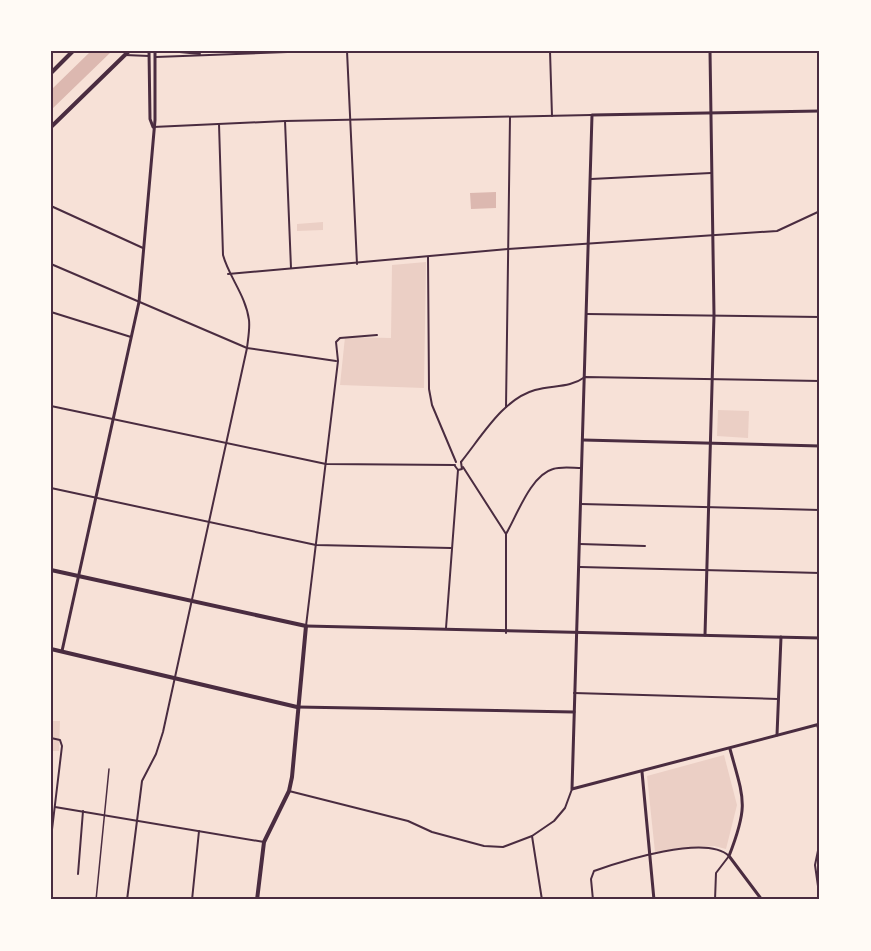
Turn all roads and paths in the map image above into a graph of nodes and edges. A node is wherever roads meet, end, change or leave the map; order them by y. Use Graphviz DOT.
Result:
graph roads {
  1 [pos="73,51"];
  2 [pos="129,51"];
  3 [pos="155,51"];
  4 [pos="169,51"];
  5 [pos="314,51"];
  6 [pos="347,51"];
  7 [pos="550,51"];
  8 [pos="710,51"];
  9 [pos="149,53"];
  10 [pos="201,53"];
  11 [pos="124,56"];
  12 [pos="155,57"];
  13 [pos="51,72"];
  14 [pos="820,111"];
  15 [pos="711,112"];
  16 [pos="592,115"];
  17 [pos="552,116"];
  18 [pos="510,117"];
  19 [pos="350,120"];
  20 [pos="285,121"];
  21 [pos="219,124"];
  22 [pos="51,127"];
  23 [pos="153,127"];
  24 [pos="713,173"];
  25 [pos="591,179"];
  26 [pos="51,206"];
  27 [pos="820,211"];
  28 [pos="714,236"];
  29 [pos="589,244"];
  30 [pos="143,248"];
  31 [pos="508,249"];
  32 [pos="428,257"];
  33 [pos="51,264"];
  34 [pos="357,264"];
  35 [pos="291,269"];
  36 [pos="228,274"];
  37 [pos="140,302"];
  38 [pos="51,312"];
  39 [pos="587,314"];
  40 [pos="714,315"];
  41 [pos="820,317"];
  42 [pos="378,335"];
  43 [pos="131,338"];
  44 [pos="247,348"];
  45 [pos="338,361"];
  46 [pos="585,377"];
  47 [pos="712,378"];
  48 [pos="820,381"];
  49 [pos="51,406"];
  50 [pos="506,407"];
  51 [pos="113,419"];
  52 [pos="583,440"];
  53 [pos="226,442"];
  54 [pos="710,442"];
  55 [pos="820,446"];
  56 [pos="461,462"];
  57 [pos="326,464"];
  58 [pos="455,464"];
  59 [pos="463,467"];
  60 [pos="582,468"];
  61 [pos="458,470"];
  62 [pos="51,488"];
  63 [pos="96,498"];
  64 [pos="581,504"];
  65 [pos="710,506"];
  66 [pos="820,510"];
  67 [pos="208,522"];
  68 [pos="506,534"];
  69 [pos="580,544"];
  70 [pos="316,545"];
  71 [pos="645,546"];
  72 [pos="451,548"];
  73 [pos="579,567"];
  74 [pos="708,569"];
  75 [pos="51,570"];
  76 [pos="820,573"];
  77 [pos="78,576"];
  78 [pos="192,600"];
  79 [pos="306,626"];
  80 [pos="446,630"];
  81 [pos="506,633"];
  82 [pos="576,633"];
  83 [pos="705,635"];
  84 [pos="781,637"];
  85 [pos="820,638"];
  86 [pos="51,649"];
  87 [pos="62,651"];
  88 [pos="175,678"];
  89 [pos="574,693"];
  90 [pos="778,699"];
  91 [pos="297,707"];
  92 [pos="574,712"];
  93 [pos="818,724"];
  94 [pos="777,735"];
  95 [pos="820,735"];
  96 [pos="51,738"];
  97 [pos="730,749"];
  98 [pos="109,770"];
  99 [pos="642,772"];
  100 [pos="572,789"];
  101 [pos="289,790"];
  102 [pos="55,807"];
  103 [pos="83,811"];
  104 [pos="105,815"];
  105 [pos="137,820"];
  106 [pos="199,831"];
  107 [pos="51,832"];
  108 [pos="532,836"];
  109 [pos="51,838"];
  110 [pos="820,841"];
  111 [pos="264,842"];
  112 [pos="647,853"];
  113 [pos="729,856"];
  114 [pos="820,862"];
  115 [pos="815,865"];
  116 [pos="78,874"];
  117 [pos="96,900"];
  118 [pos="127,900"];
  119 [pos="192,900"];
  120 [pos="257,900"];
  121 [pos="542,900"];
  122 [pos="593,900"];
  123 [pos="654,900"];
  124 [pos="715,900"];
  125 [pos="762,900"];
  126 [pos="820,900"];
  1 -- 13 [label="main road"];
  2 -- 11 [label="main road"];
  3 -- 12 [label="street"];
  4 -- 10 [label="street"];
  5 -- 10 [label="street"];
  6 -- 19 [label="street"];
  7 -- 17 [label="street"];
  8 -- 15 [label="street"];
  9 -- 11 [label="street"];
  9 -- 23 [label="street"];
  10 -- 12 [label="street"];
  11 -- 22 [label="main road"];
  12 -- 23 [label="street"];
  14 -- 15 [label="street"];
  15 -- 16 [label="street"];
  15 -- 24 [label="street"];
  16 -- 17 [label="street"];
  16 -- 25 [label="street"];
  17 -- 18 [label="street"];
  18 -- 19 [label="street"];
  18 -- 31 [label="street"];
  19 -- 20 [label="street"];
  19 -- 34 [label="street"];
  20 -- 21 [label="street"];
  20 -- 35 [label="street"];
  21 -- 23 [label="street"];
  21 -- 36 [label="street"];
  23 -- 30 [label="street"];
  24 -- 25 [label="street"];
  24 -- 28 [label="street"];
  25 -- 29 [label="street"];
  26 -- 30 [label="street"];
  27 -- 28 [label="street"];
  28 -- 29 [label="street"];
  28 -- 40 [label="street"];
  29 -- 31 [label="street"];
  29 -- 39 [label="street"];
  30 -- 37 [label="street"];
  31 -- 32 [label="street"];
  31 -- 50 [label="street"];
  32 -- 34 [label="street"];
  32 -- 58 [label="street"];
  33 -- 37 [label="street"];
  34 -- 35 [label="street"];
  35 -- 36 [label="street"];
  36 -- 44 [label="street"];
  37 -- 43 [label="street"];
  37 -- 44 [label="street"];
  38 -- 43 [label="street"];
  39 -- 40 [label="street"];
  39 -- 46 [label="street"];
  40 -- 41 [label="street"];
  40 -- 47 [label="street"];
  42 -- 45 [label="street"];
  43 -- 51 [label="street"];
  44 -- 45 [label="street"];
  44 -- 53 [label="street"];
  45 -- 57 [label="street"];
  46 -- 47 [label="street"];
  46 -- 50 [label="street"];
  46 -- 52 [label="street"];
  47 -- 48 [label="street"];
  47 -- 54 [label="street"];
  49 -- 51 [label="street"];
  50 -- 56 [label="street"];
  51 -- 53 [label="street"];
  51 -- 63 [label="street"];
  52 -- 54 [label="street"];
  52 -- 60 [label="street"];
  53 -- 57 [label="street"];
  53 -- 67 [label="street"];
  54 -- 55 [label="street"];
  54 -- 65 [label="street"];
  56 -- 58 [label="street"];
  56 -- 59 [label="street"];
  57 -- 58 [label="street"];
  57 -- 70 [label="street"];
  58 -- 61 [label="street"];
  59 -- 61 [label="street"];
  59 -- 68 [label="street"];
  60 -- 64 [label="street"];
  60 -- 68 [label="street"];
  61 -- 72 [label="street"];
  62 -- 63 [label="street"];
  63 -- 67 [label="street"];
  63 -- 77 [label="street"];
  64 -- 65 [label="street"];
  64 -- 69 [label="street"];
  65 -- 66 [label="street"];
  65 -- 74 [label="street"];
  67 -- 70 [label="street"];
  67 -- 78 [label="street"];
  68 -- 81 [label="street"];
  69 -- 71 [label="street"];
  69 -- 73 [label="street"];
  70 -- 72 [label="street"];
  70 -- 79 [label="street"];
  72 -- 80 [label="street"];
  73 -- 74 [label="street"];
  73 -- 82 [label="street"];
  74 -- 76 [label="street"];
  74 -- 83 [label="street"];
  75 -- 77 [label="main road"];
  77 -- 78 [label="main road"];
  77 -- 87 [label="street"];
  78 -- 79 [label="main road"];
  78 -- 88 [label="street"];
  79 -- 80 [label="street"];
  79 -- 91 [label="main road"];
  80 -- 81 [label="street"];
  81 -- 82 [label="street"];
  82 -- 83 [label="street"];
  82 -- 89 [label="street"];
  83 -- 84 [label="street"];
  84 -- 85 [label="street"];
  84 -- 90 [label="street"];
  86 -- 87 [label="main road"];
  87 -- 88 [label="main road"];
  88 -- 91 [label="main road"];
  88 -- 105 [label="street"];
  89 -- 90 [label="street"];
  89 -- 92 [label="street"];
  90 -- 94 [label="street"];
  91 -- 92 [label="street"];
  91 -- 101 [label="main road"];
  92 -- 100 [label="street"];
  93 -- 94 [label="street"];
  93 -- 95 [label="street"];
  94 -- 97 [label="street"];
  96 -- 102 [label="street"];
  97 -- 99 [label="street"];
  97 -- 113 [label="street"];
  98 -- 104 [label="lane"];
  99 -- 100 [label="street"];
  99 -- 112 [label="street"];
  100 -- 108 [label="street"];
  101 -- 108 [label="street"];
  101 -- 111 [label="main road"];
  102 -- 103 [label="street"];
  102 -- 107 [label="street"];
  103 -- 104 [label="street"];
  103 -- 116 [label="street"];
  104 -- 105 [label="street"];
  104 -- 117 [label="lane"];
  105 -- 106 [label="street"];
  105 -- 118 [label="street"];
  106 -- 111 [label="street"];
  106 -- 119 [label="street"];
  107 -- 109 [label="street"];
  108 -- 121 [label="street"];
  110 -- 115 [label="street"];
  111 -- 120 [label="main road"];
  112 -- 113 [label="street"];
  112 -- 122 [label="street"];
  112 -- 123 [label="street"];
  113 -- 124 [label="street"];
  113 -- 125 [label="street"];
  114 -- 115 [label="street"];
  115 -- 126 [label="street"];
}
